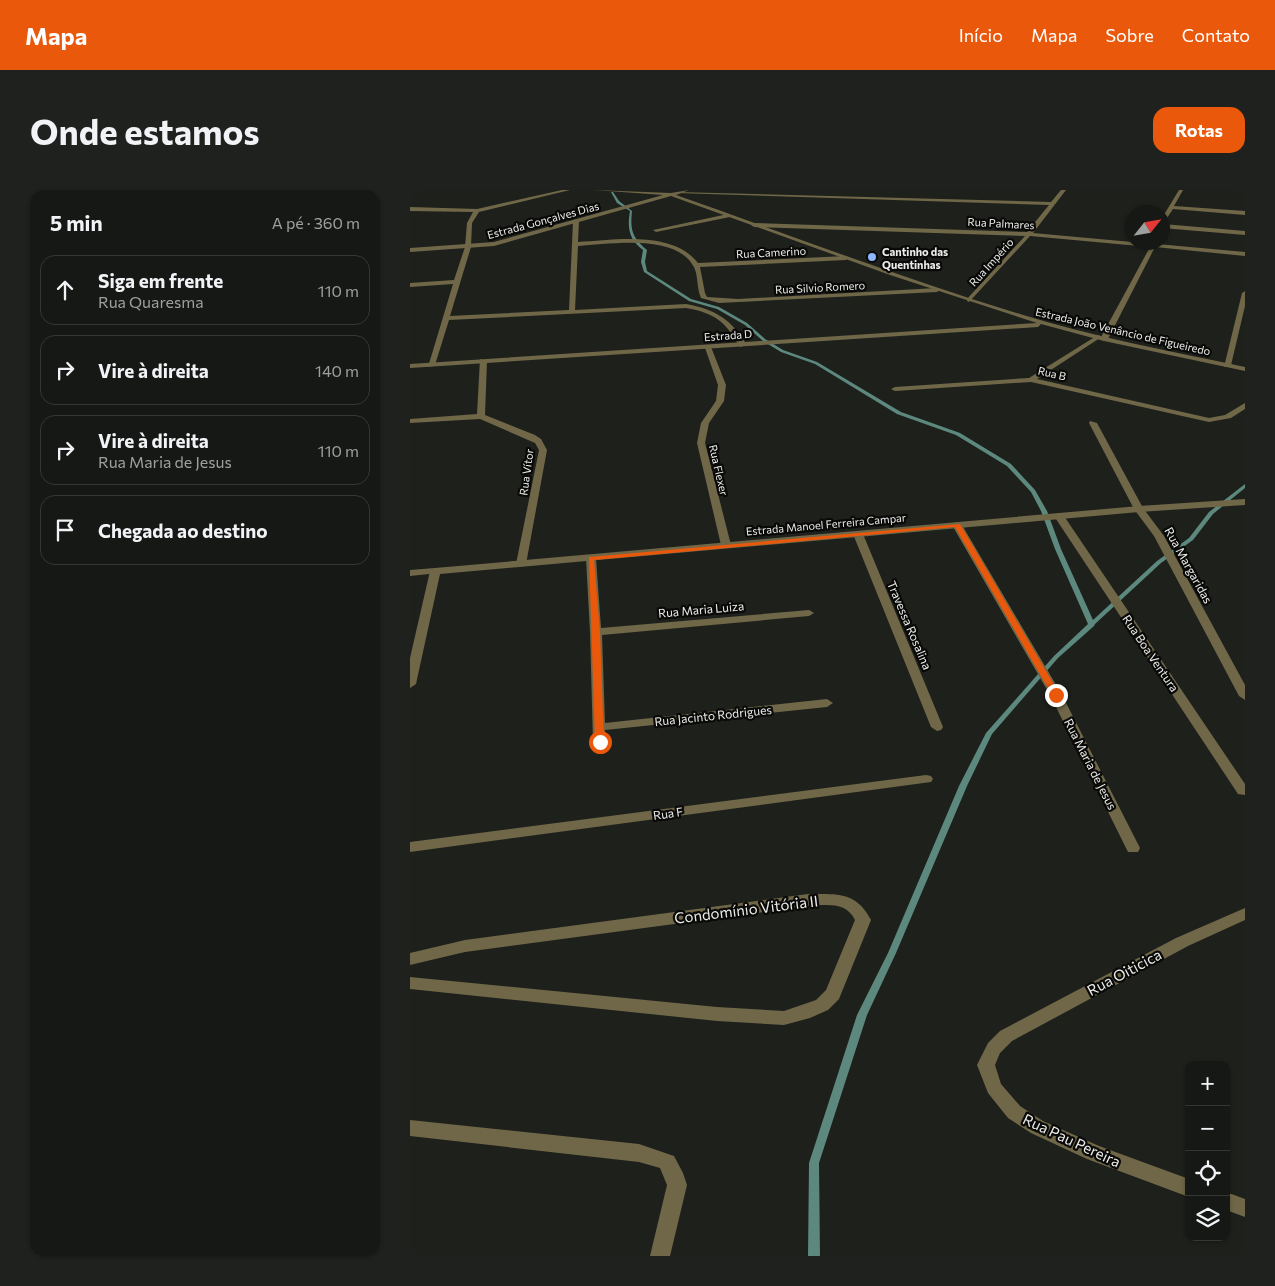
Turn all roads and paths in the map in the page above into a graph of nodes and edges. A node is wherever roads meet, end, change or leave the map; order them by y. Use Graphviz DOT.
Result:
graph roads {
  1 [pos="568,190"];
  2 [pos="596,190"];
  3 [pos="614,190"];
  4 [pos="686,190"];
  5 [pos="1064,190"];
  6 [pos="1181,190"];
  7 [pos="1236,190"];
  8 [pos="1245,191"];
  9 [pos="676,194"];
  10 [pos="1052,204"];
  11 [pos="1170,207"];
  12 [pos="410,209"];
  13 [pos="478,211"];
  14 [pos="1245,213"];
  15 [pos="728,216"];
  16 [pos="576,221"];
  17 [pos="754,225"];
  18 [pos="1170,226"];
  19 [pos="656,230"];
  20 [pos="1245,232"];
  21 [pos="1029,234"];
  22 [pos="1125,242"];
  23 [pos="575,244"];
  24 [pos="1170,246"];
  25 [pos="468,247"];
  26 [pos="410,250"];
  27 [pos="1151,250"];
  28 [pos="1245,254"];
  29 [pos="846,258"];
  30 [pos="696,265"];
  31 [pos="457,282"];
  32 [pos="410,285"];
  33 [pos="937,290"];
  34 [pos="1245,292"];
  35 [pos="969,300"];
  36 [pos="572,311"];
  37 [pos="446,318"];
  38 [pos="1048,325"];
  39 [pos="1101,338"];
  40 [pos="743,345"];
  41 [pos="707,347"];
  42 [pos="483,361"];
  43 [pos="432,365"];
  44 [pos="1226,365"];
  45 [pos="410,366"];
  46 [pos="1245,369"];
  47 [pos="1032,380"];
  48 [pos="895,389"];
  49 [pos="1245,406"];
  50 [pos="481,416"];
  51 [pos="410,422"];
  52 [pos="1093,423"];
  53 [pos="1245,502"];
  54 [pos="1139,509"];
  55 [pos="1059,516"];
  56 [pos="957,525"];
  57 [pos="858,534"];
  58 [pos="726,545"];
  59 [pos="591,558"];
  60 [pos="521,564"];
  61 [pos="435,571"];
  62 [pos="410,573"];
  63 [pos="809,613"];
  64 [pos="596,632"];
  65 [pos="410,684"];
  66 [pos="1245,696"];
  67 [pos="827,703"];
  68 [pos="599,727"];
  69 [pos="938,727"];
  70 [pos="600,742"];
  71 [pos="926,779"];
  72 [pos="1243,790"];
  73 [pos="410,847"];
  74 [pos="1133,848"];
  75 [pos="1245,914"];
  76 [pos="410,959"];
  77 [pos="410,983"];
  78 [pos="1006,1036"];
  79 [pos="410,1128"];
  80 [pos="1185,1187"];
  81 [pos="1230,1202"];
  82 [pos="1245,1208"];
  83 [pos="660,1256"];
  1 -- 13 [label="street"];
  2 -- 3 [label="street, Estrada João Venâncio de Figueiredo"];
  3 -- 9 [label="street, Estrada João Venâncio de Figueiredo"];
  4 -- 9 [label="street"];
  5 -- 10 [label="street, Rua Império"];
  6 -- 11 [label="street"];
  7 -- 8 [label="street"];
  9 -- 10 [label="street"];
  9 -- 15 [label="street, Estrada João Venâncio de Figueiredo"];
  9 -- 16 [label="street, Estrada Gonçalves Dias"];
  10 -- 21 [label="street, Rua Império"];
  11 -- 14 [label="street"];
  12 -- 13 [label="street"];
  13 -- 25 [label="street"];
  15 -- 17 [label="street, Estrada João Venâncio de Figueiredo"];
  15 -- 19 [label="street"];
  16 -- 23 [label="street"];
  16 -- 25 [label="street, Estrada Gonçalves Dias"];
  17 -- 21 [label="street, Rua Palmares"];
  17 -- 29 [label="street, Estrada João Venâncio de Figueiredo"];
  18 -- 20 [label="street"];
  21 -- 22 [label="street, Rua Palmares"];
  21 -- 35 [label="street, Rua Império"];
  23 -- 30 [label="street"];
  23 -- 36 [label="street"];
  24 -- 28 [label="street, Rua Palmares"];
  25 -- 26 [label="street, Estrada Gonçalves Dias"];
  25 -- 31 [label="street"];
  27 -- 39 [label="street"];
  29 -- 30 [label="street, Rua Camerino"];
  29 -- 33 [label="street, Estrada João Venâncio de Figueiredo"];
  30 -- 33 [label="street, Rua Silvio Romero"];
  31 -- 32 [label="street"];
  31 -- 37 [label="street"];
  33 -- 35 [label="street, Estrada João Venâncio de Figueiredo"];
  34 -- 44 [label="street"];
  35 -- 38 [label="street, Estrada João Venâncio de Figueiredo"];
  36 -- 37 [label="street"];
  36 -- 40 [label="street"];
  37 -- 43 [label="street"];
  38 -- 39 [label="street, Estrada João Venâncio de Figueiredo"];
  38 -- 40 [label="street, Estrada D"];
  39 -- 44 [label="street, Estrada João Venâncio de Figueiredo"];
  39 -- 47 [label="street"];
  40 -- 41 [label="street, Estrada D"];
  41 -- 42 [label="street, Estrada D"];
  41 -- 58 [label="street, Rua Flexer"];
  42 -- 43 [label="street, Estrada D"];
  42 -- 50 [label="street"];
  43 -- 45 [label="street, Estrada D"];
  44 -- 46 [label="street, Estrada João Venâncio de Figueiredo"];
  47 -- 48 [label="street, Rua B"];
  47 -- 49 [label="street, Rua B"];
  50 -- 51 [label="street"];
  50 -- 60 [label="street, Rua Vítor"];
  52 -- 54 [label="street, Rua Margaridas"];
  53 -- 54 [label="street, Estrada Manoel Ferreira Campar"];
  54 -- 55 [label="street, Estrada Manoel Ferreira Campar"];
  54 -- 66 [label="street, Rua Margaridas"];
  55 -- 56 [label="street, Estrada Manoel Ferreira Campar"];
  55 -- 72 [label="street, Rua Boa Ventura"];
  56 -- 57 [label="street, Estrada Manoel Ferreira Campar"];
  56 -- 74 [label="street, Rua Maria de Jesus"];
  57 -- 58 [label="street, Estrada Manoel Ferreira Campar"];
  57 -- 69 [label="street, Travessa Rosalina"];
  58 -- 59 [label="street, Estrada Manoel Ferreira Campar"];
  59 -- 60 [label="street, Estrada Manoel Ferreira Campar"];
  59 -- 64 [label="street"];
  60 -- 61 [label="street, Estrada Manoel Ferreira Campar"];
  61 -- 62 [label="street, Estrada Manoel Ferreira Campar"];
  61 -- 65 [label="street"];
  63 -- 64 [label="street, Rua Maria Luiza"];
  64 -- 68 [label="street"];
  67 -- 68 [label="street, Rua Jacinto Rodrigues"];
  68 -- 70 [label="street"];
  71 -- 73 [label="street, Rua F"];
  75 -- 78 [label="street, Rua Oiticica"];
  76 -- 77 [label="street, Condomínio Vitória II"];
  78 -- 80 [label="street, Rua Pau Pereira"];
  79 -- 83 [label="street"];
  81 -- 82 [label="street"];
}
